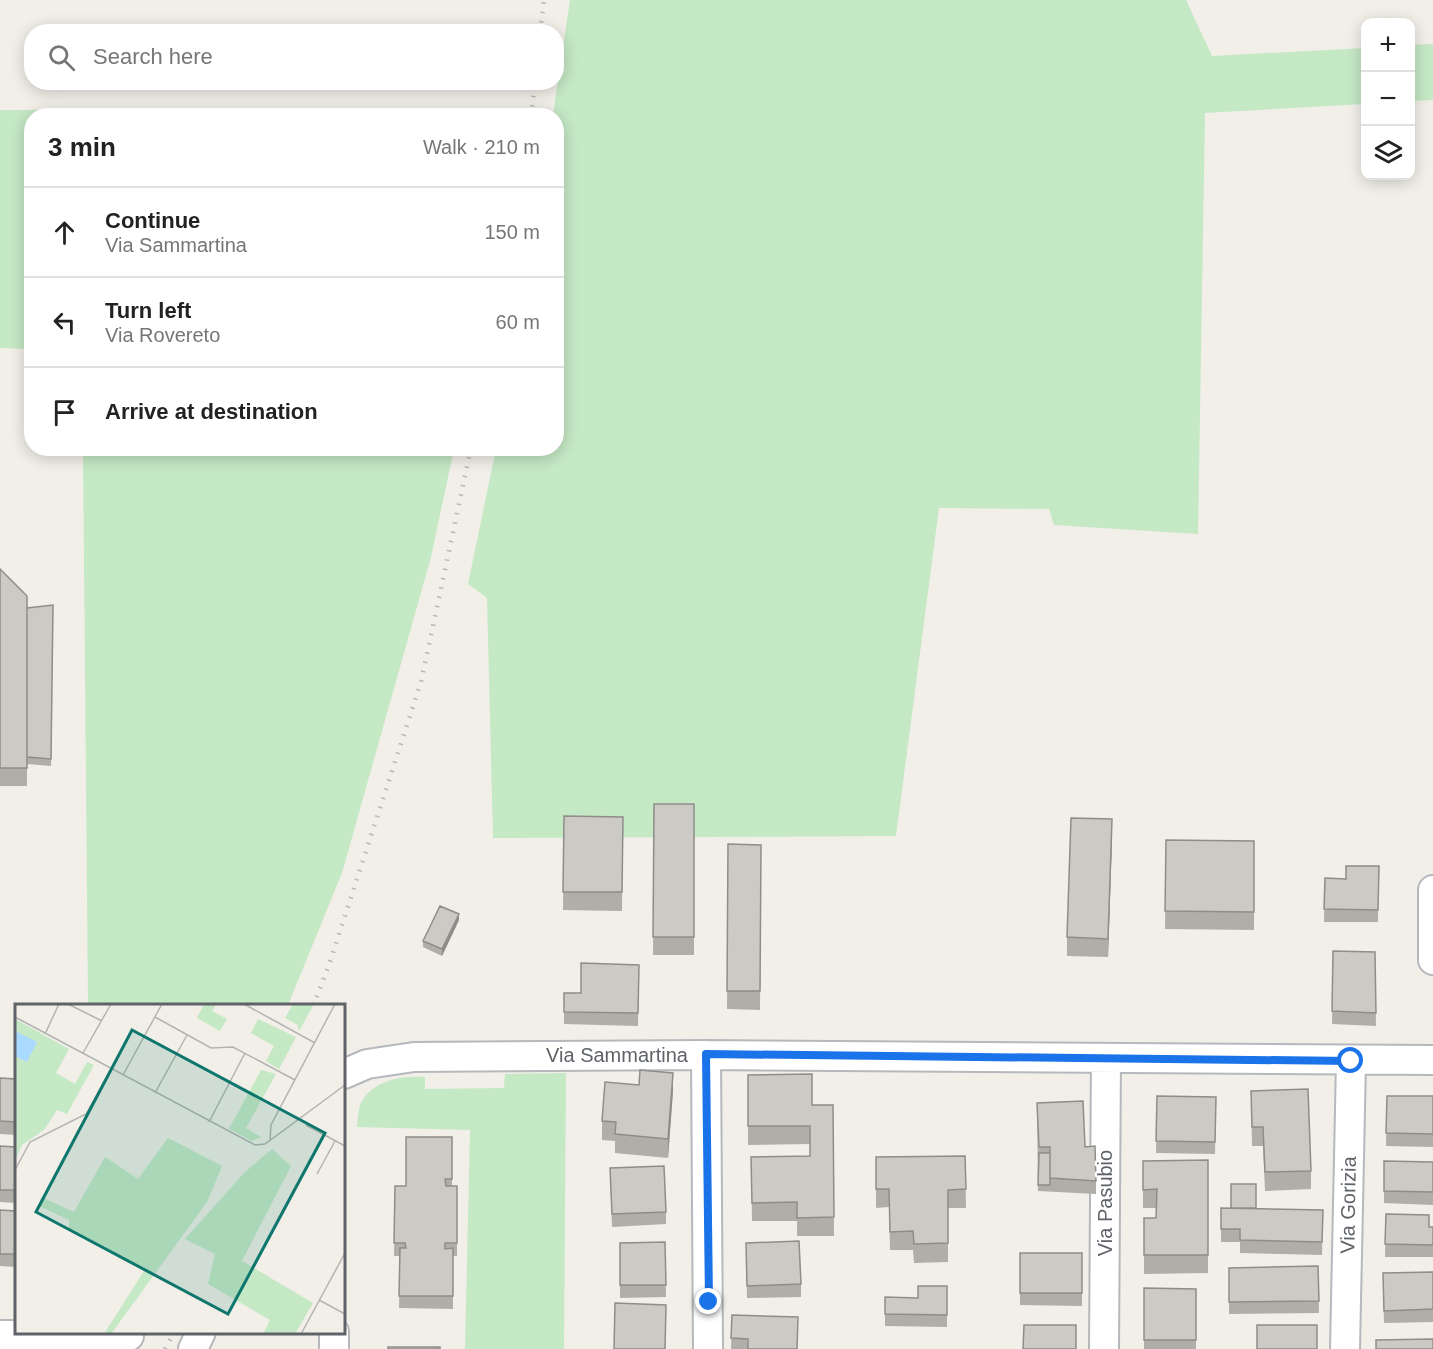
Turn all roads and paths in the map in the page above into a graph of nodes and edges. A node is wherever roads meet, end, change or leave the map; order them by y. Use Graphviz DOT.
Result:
graph roads {
  1 [pos="1433,890"];
  2 [pos="1433,960"];
  3 [pos="706,1054"];
  4 [pos="1106,1058"];
  5 [pos="1433,1060"];
  6 [pos="1351,1061"];
  7 [pos="345,1074"];
  8 [pos="200,1334"];
  9 [pos="0,1335"];
  10 [pos="129,1336"];
  11 [pos="193,1349"];
  12 [pos="708,1349"];
  13 [pos="1104,1349"];
  14 [pos="1345,1349"];
  1 -- 2 [label="street"];
  3 -- 4 [label="street, Via Sammartina"];
  3 -- 7 [label="street, Via Sammartina"];
  3 -- 12 [label="street"];
  4 -- 6 [label="street, Via Sammartina"];
  4 -- 13 [label="street, Via Pasubio"];
  5 -- 6 [label="street, Via Sammartina"];
  6 -- 14 [label="street, Via Gorizia"];
  8 -- 11 [label="street"];
  9 -- 10 [label="street"];
}
